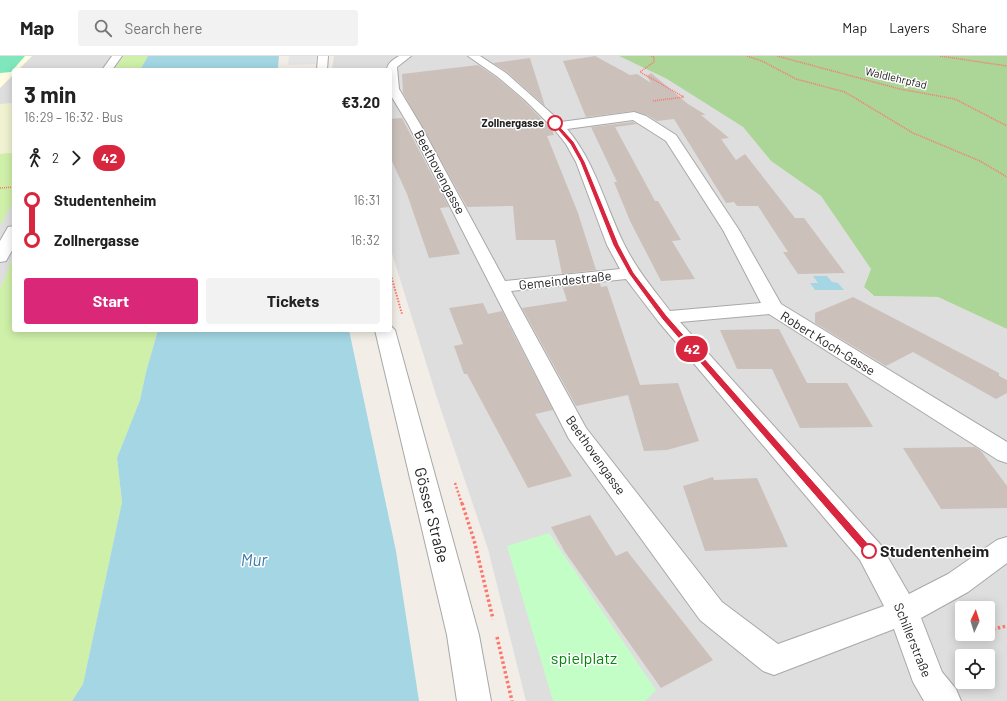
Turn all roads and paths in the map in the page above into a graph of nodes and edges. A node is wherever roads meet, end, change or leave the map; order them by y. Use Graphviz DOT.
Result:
graph roads {
  1 [pos="117,56"];
  2 [pos="323,56"];
  3 [pos="406,56"];
  4 [pos="473,56"];
  5 [pos="652,56"];
  6 [pos="747,56"];
  7 [pos="777,56"];
  8 [pos="940,56"];
  9 [pos="1007,66"];
  10 [pos="108,68"];
  11 [pos="322,68"];
  12 [pos="635,110"];
  13 [pos="558,126"];
  14 [pos="1007,126"];
  15 [pos="1007,177"];
  16 [pos="12,187"];
  17 [pos="0,188"];
  18 [pos="12,235"];
  19 [pos="0,257"];
  20 [pos="631,273"];
  21 [pos="499,287"];
  22 [pos="773,308"];
  23 [pos="665,317"];
  24 [pos="386,332"];
  25 [pos="1007,454"];
  26 [pos="1007,548"];
  27 [pos="904,612"];
  28 [pos="1007,626"];
  29 [pos="995,629"];
  30 [pos="474,701"];
  31 [pos="944,701"];
  1 -- 10 [label="street"];
  2 -- 11 [label="street"];
  3 -- 21 [label="street, Beethovengasse"];
  4 -- 13 [label="street, Schillerstraße"];
  5 -- 12 [label="path"];
  6 -- 15 [label="path"];
  7 -- 14 [label="path, Waldlehrpfad"];
  8 -- 9 [label="path"];
  12 -- 13 [label="street"];
  12 -- 22 [label="street, Robert Koch-Gasse"];
  13 -- 20 [label="street, Schillerstraße"];
  16 -- 17 [label="path"];
  18 -- 19 [label="street"];
  20 -- 21 [label="street, Gemeindestraße"];
  20 -- 23 [label="street, Schillerstraße"];
  21 -- 27 [label="street, Beethovengasse"];
  22 -- 23 [label="street"];
  22 -- 25 [label="street, Robert Koch-Gasse"];
  23 -- 27 [label="street, Schillerstraße"];
  24 -- 30 [label="street, Gösser Straße"];
  26 -- 27 [label="street"];
  27 -- 31 [label="street, Schillerstraße"];
  28 -- 29 [label="path"];
}
